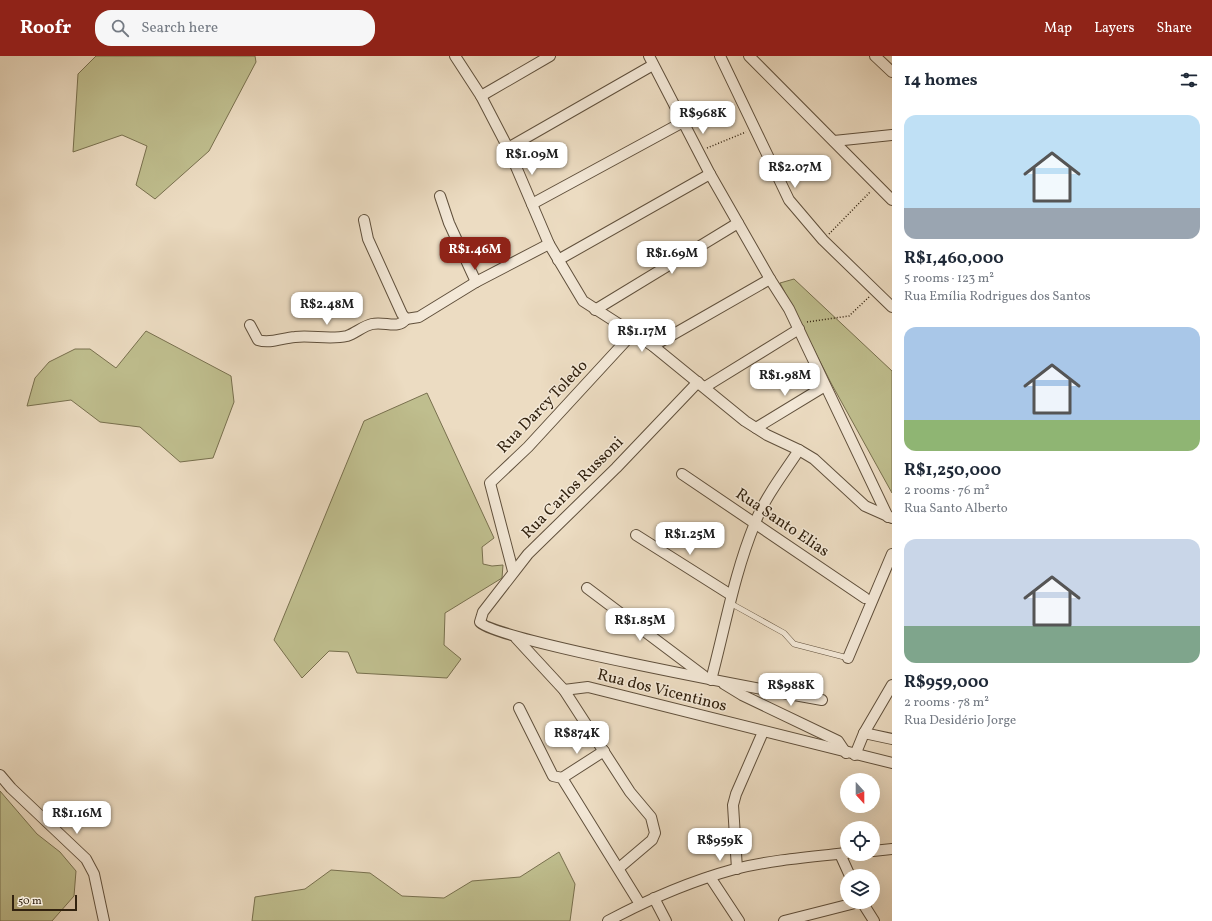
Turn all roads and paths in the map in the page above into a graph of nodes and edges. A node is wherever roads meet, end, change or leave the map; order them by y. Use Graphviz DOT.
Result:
graph roads {
  1 [pos="455,56"];
  2 [pos="550,56"];
  3 [pos="720,56"];
  4 [pos="750,56"];
  5 [pos="875,56"];
  6 [pos="651,60"];
  7 [pos="892,72"];
  8 [pos="481,96"];
  9 [pos="683,122"];
  10 [pos="754,129"];
  11 [pos="892,135"];
  12 [pos="834,141"];
  13 [pos="508,148"];
  14 [pos="699,152"];
  15 [pos="710,174"];
  16 [pos="876,185"];
  17 [pos="440,196"];
  18 [pos="892,200"];
  19 [pos="532,204"];
  20 [pos="364,220"];
  21 [pos="738,223"];
  22 [pos="823,240"];
  23 [pos="549,244"];
  24 [pos="558,260"];
  25 [pos="770,279"];
  26 [pos="476,282"];
  27 [pos="876,291"];
  28 [pos="892,307"];
  29 [pos="595,310"];
  30 [pos="406,319"];
  31 [pos="250,325"];
  32 [pos="798,327"];
  33 [pos="633,333"];
  34 [pos="653,346"];
  35 [pos="701,384"];
  36 [pos="825,386"];
  37 [pos="756,428"];
  38 [pos="799,450"];
  39 [pos="682,474"];
  40 [pos="890,518"];
  41 [pos="755,522"];
  42 [pos="636,535"];
  43 [pos="892,554"];
  44 [pos="513,571"];
  45 [pos="587,588"];
  46 [pos="865,598"];
  47 [pos="730,599"];
  48 [pos="516,638"];
  49 [pos="848,658"];
  50 [pos="712,680"];
  51 [pos="892,684"];
  52 [pos="564,690"];
  53 [pos="822,700"];
  54 [pos="519,708"];
  55 [pos="763,732"];
  56 [pos="864,733"];
  57 [pos="892,739"];
  58 [pos="604,751"];
  59 [pos="850,754"];
  60 [pos="892,763"];
  61 [pos="0,775"];
  62 [pos="562,778"];
  63 [pos="892,849"];
  64 [pos="880,850"];
  65 [pos="840,854"];
  66 [pos="619,868"];
  67 [pos="737,869"];
  68 [pos="710,877"];
  69 [pos="654,898"];
  70 [pos="640,904"];
  71 [pos="840,907"];
  72 [pos="866,909"];
  73 [pos="104,921"];
  74 [pos="608,921"];
  75 [pos="666,921"];
  76 [pos="739,921"];
  77 [pos="784,921"];
  78 [pos="874,921"];
  1 -- 8 [label="street"];
  2 -- 8 [label="street"];
  3 -- 10 [label="street"];
  4 -- 12 [label="street"];
  5 -- 7 [label="street"];
  6 -- 9 [label="street"];
  6 -- 13 [label="street"];
  8 -- 13 [label="street"];
  9 -- 14 [label="street"];
  9 -- 19 [label="street"];
  10 -- 14 [label="path"];
  10 -- 22 [label="street"];
  11 -- 12 [label="street"];
  12 -- 16 [label="street"];
  13 -- 19 [label="street"];
  14 -- 15 [label="street"];
  15 -- 21 [label="street"];
  15 -- 24 [label="street"];
  16 -- 18 [label="street"];
  16 -- 22 [label="path"];
  17 -- 26 [label="street"];
  19 -- 23 [label="street"];
  20 -- 30 [label="street"];
  21 -- 25 [label="street"];
  21 -- 29 [label="street"];
  22 -- 27 [label="street"];
  23 -- 24 [label="street"];
  23 -- 26 [label="street"];
  24 -- 29 [label="street"];
  25 -- 32 [label="street"];
  25 -- 34 [label="street"];
  26 -- 30 [label="street"];
  27 -- 28 [label="street"];
  27 -- 32 [label="path"];
  29 -- 33 [label="street"];
  30 -- 31 [label="street"];
  32 -- 35 [label="street, Rua Carlos Russoni"];
  32 -- 36 [label="street"];
  33 -- 34 [label="street"];
  33 -- 44 [label="street, Rua Darcy Toledo"];
  34 -- 35 [label="street"];
  35 -- 37 [label="street"];
  35 -- 44 [label="street, Rua Carlos Russoni"];
  36 -- 37 [label="street"];
  36 -- 40 [label="street"];
  37 -- 38 [label="street"];
  38 -- 40 [label="street"];
  38 -- 41 [label="street"];
  39 -- 41 [label="street, Rua Santo Elias"];
  41 -- 46 [label="street, Rua Santo Elias"];
  41 -- 47 [label="street"];
  42 -- 47 [label="street"];
  43 -- 49 [label="street"];
  44 -- 48 [label="street, Rua Carlos Russoni"];
  45 -- 50 [label="street"];
  47 -- 49 [label="lane"];
  47 -- 50 [label="street"];
  48 -- 50 [label="street"];
  48 -- 52 [label="street"];
  50 -- 53 [label="street"];
  50 -- 59 [label="street"];
  51 -- 56 [label="street"];
  52 -- 55 [label="street, Rua dos Vicentinos"];
  52 -- 58 [label="street"];
  54 -- 62 [label="street"];
  55 -- 59 [label="street, Rua dos Vicentinos"];
  55 -- 67 [label="street"];
  56 -- 57 [label="street"];
  56 -- 59 [label="street"];
  58 -- 62 [label="street"];
  58 -- 66 [label="street"];
  59 -- 60 [label="street, Rua dos Vicentinos"];
  61 -- 73 [label="street"];
  62 -- 66 [label="street"];
  63 -- 64 [label="street"];
  65 -- 67 [label="street"];
  66 -- 70 [label="street"];
  67 -- 68 [label="street"];
  68 -- 69 [label="street"];
  68 -- 76 [label="street"];
  69 -- 70 [label="street"];
  69 -- 75 [label="street"];
  70 -- 74 [label="street"];
  71 -- 77 [label="street"];
  72 -- 78 [label="street"];
}
